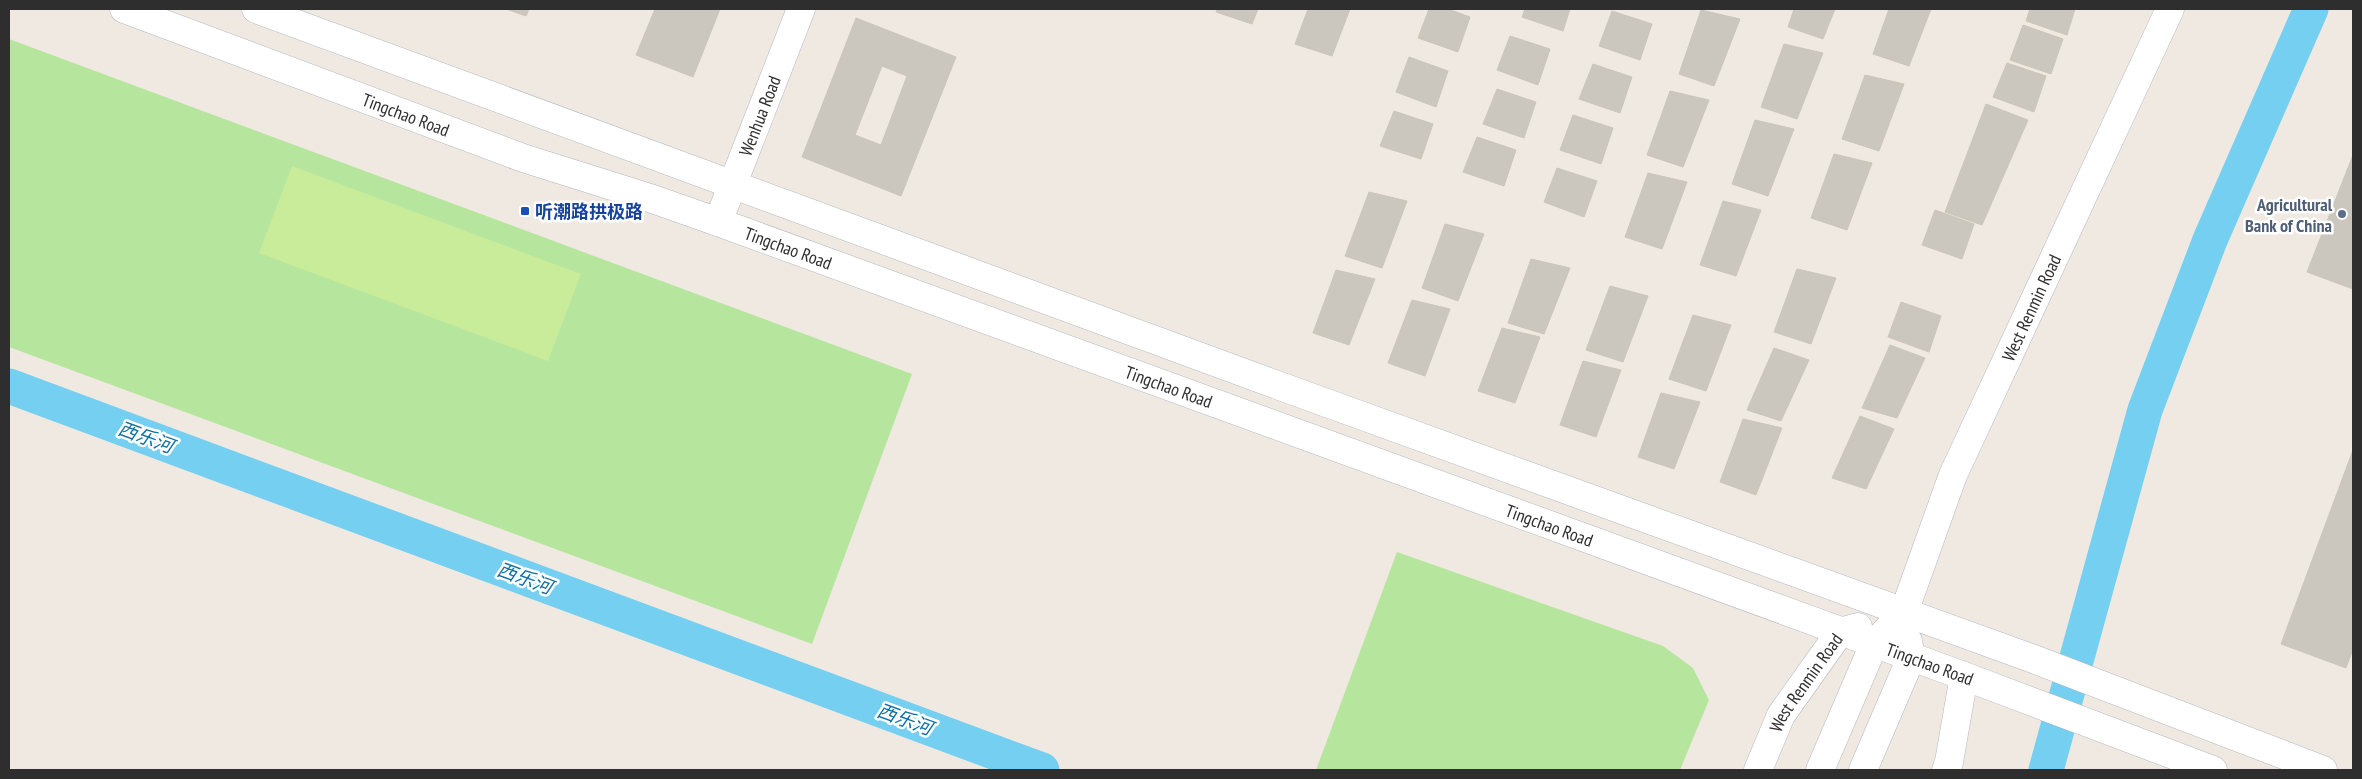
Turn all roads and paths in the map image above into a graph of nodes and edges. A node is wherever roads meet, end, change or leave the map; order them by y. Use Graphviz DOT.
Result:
graph roads {
  1 [pos="124,9"];
  2 [pos="256,9"];
  3 [pos="801,9"];
  4 [pos="2170,9"];
  5 [pos="732,185"];
  6 [pos="718,222"];
  7 [pos="1904,612"];
  8 [pos="1840,632"];
  9 [pos="1874,644"];
  10 [pos="1911,658"];
  11 [pos="1964,676"];
  12 [pos="1758,770"];
  13 [pos="1820,770"];
  14 [pos="1863,770"];
  15 [pos="1946,770"];
  16 [pos="2214,770"];
  17 [pos="2322,770"];
  1 -- 6 [label="main road, Tingchao Road"];
  2 -- 5 [label="main road"];
  3 -- 5 [label="main road, Wenhua Road"];
  4 -- 7 [label="main road, West Renmin Road"];
  5 -- 6 [label="main road, Wenhua Road"];
  5 -- 7 [label="main road"];
  6 -- 8 [label="main road, Tingchao Road"];
  7 -- 8 [label="main road, West Renmin Road"];
  7 -- 9 [label="main road, West Renmin Road"];
  7 -- 10 [label="main road, West Renmin Road"];
  7 -- 11 [label="main road"];
  7 -- 17 [label="main road"];
  8 -- 9 [label="main road, Tingchao Road"];
  8 -- 12 [label="main road, West Renmin Road"];
  9 -- 10 [label="main road, Tingchao Road"];
  9 -- 13 [label="main road, West Renmin Road"];
  10 -- 11 [label="main road, Tingchao Road"];
  10 -- 14 [label="main road"];
  11 -- 15 [label="main road"];
  11 -- 16 [label="main road, Tingchao Road"];
}
